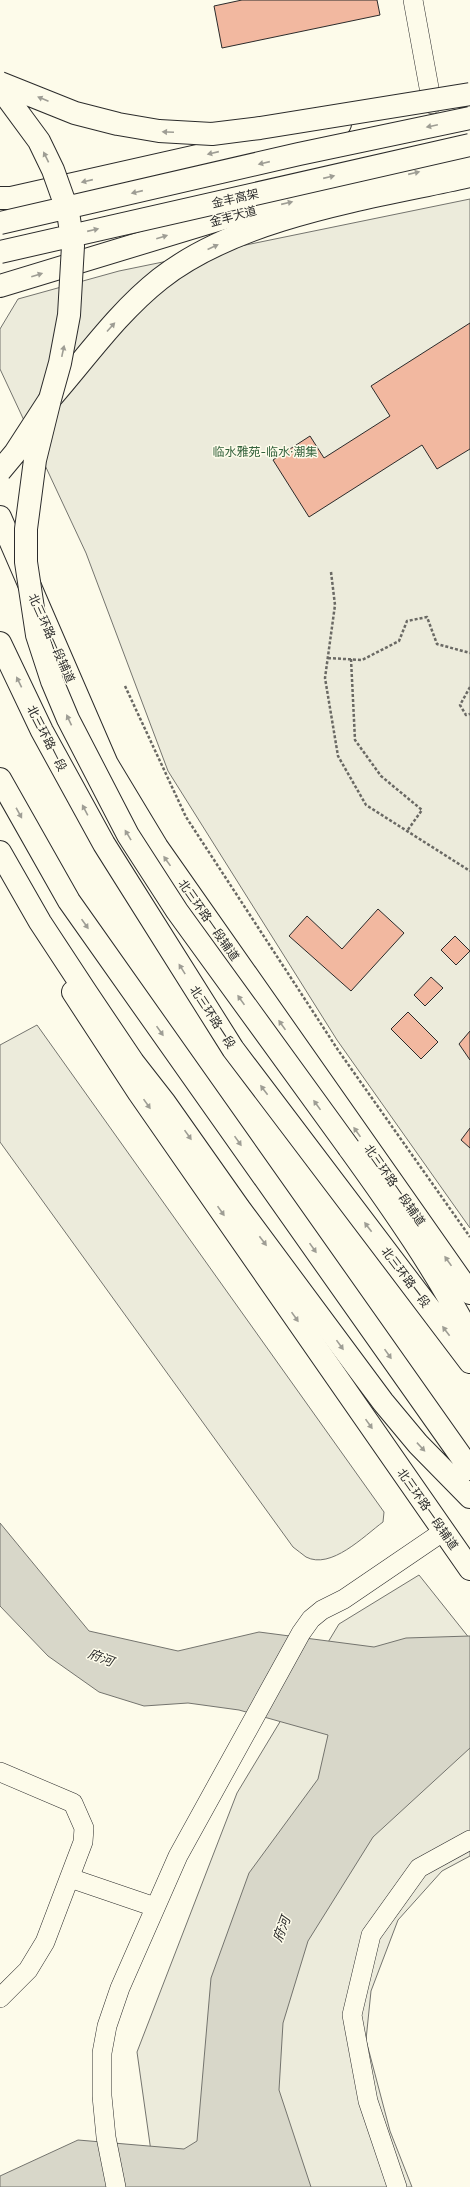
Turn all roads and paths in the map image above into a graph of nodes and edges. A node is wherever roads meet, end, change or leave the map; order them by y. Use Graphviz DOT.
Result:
graph roads {
  1 [pos="413,0"];
  2 [pos="0,83"];
  3 [pos="0,88"];
  4 [pos="470,94"];
  5 [pos="432,104"];
  6 [pos="470,118"];
  7 [pos="470,145"];
  8 [pos="470,159"];
  9 [pos="470,176"];
  10 [pos="0,198"];
  11 [pos="0,223"];
  12 [pos="0,252"];
  13 [pos="0,286"];
  14 [pos="50,399"];
  15 [pos="0,471"];
  16 [pos="0,518"];
  17 [pos="330,572"];
  18 [pos="0,643"];
  19 [pos="470,653"];
  20 [pos="328,658"];
  21 [pos="351,660"];
  22 [pos="125,686"];
  23 [pos="470,687"];
  24 [pos="470,714"];
  25 [pos="0,779"];
  26 [pos="407,831"];
  27 [pos="0,852"];
  28 [pos="0,869"];
  29 [pos="470,871"];
  30 [pos="470,1237"];
  31 [pos="470,1293"];
  32 [pos="470,1336"];
  33 [pos="470,1362"];
  34 [pos="470,1469"];
  35 [pos="470,1497"];
  36 [pos="444,1532"];
  37 [pos="470,1569"];
  38 [pos="0,1772"];
  39 [pos="470,1840"];
  40 [pos="70,1878"];
  41 [pos="155,1907"];
  42 [pos="0,1998"];
  43 [pos="116,2187"];
  44 [pos="397,2187"];
  1 -- 5 [label="street"];
  4 -- 2 [label="main road, one-way, bridge"];
  14 -- 3 [label="main road, one-way, bridge"];
  4 -- 5 [label="main road"];
  5 -- 10 [label="main road, one-way"];
  6 -- 11 [label="main road, one-way, bridge"];
  12 -- 7 [label="main road, 金丰高架, one-way, bridge"];
  13 -- 8 [label="main road, 金丰大道, one-way"];
  14 -- 9 [label="main road, one-way"];
  14 -- 15 [label="main road, bridge"];
  32 -- 14 [label="main road, one-way, bridge"];
  31 -- 16 [label="main road, 北三环路一段辅道, one-way"];
  17 -- 20 [label="path"];
  33 -- 18 [label="main road, 北三环路一段, one-way"];
  19 -- 21 [label="path"];
  20 -- 21 [label="path"];
  20 -- 26 [label="path"];
  21 -- 26 [label="path"];
  22 -- 30 [label="path"];
  23 -- 24 [label="path"];
  25 -- 34 [label="main road, one-way"];
  26 -- 29 [label="path"];
  27 -- 35 [label="main road, one-way"];
  28 -- 36 [label="main road, 北三环路一段辅道, one-way"];
  36 -- 37 [label="main road, 北三环路一段辅道"];
  36 -- 41 [label="street"];
  38 -- 40 [label="street"];
  39 -- 44 [label="street"];
  40 -- 41 [label="street"];
  40 -- 42 [label="street"];
  41 -- 43 [label="street"];
}
